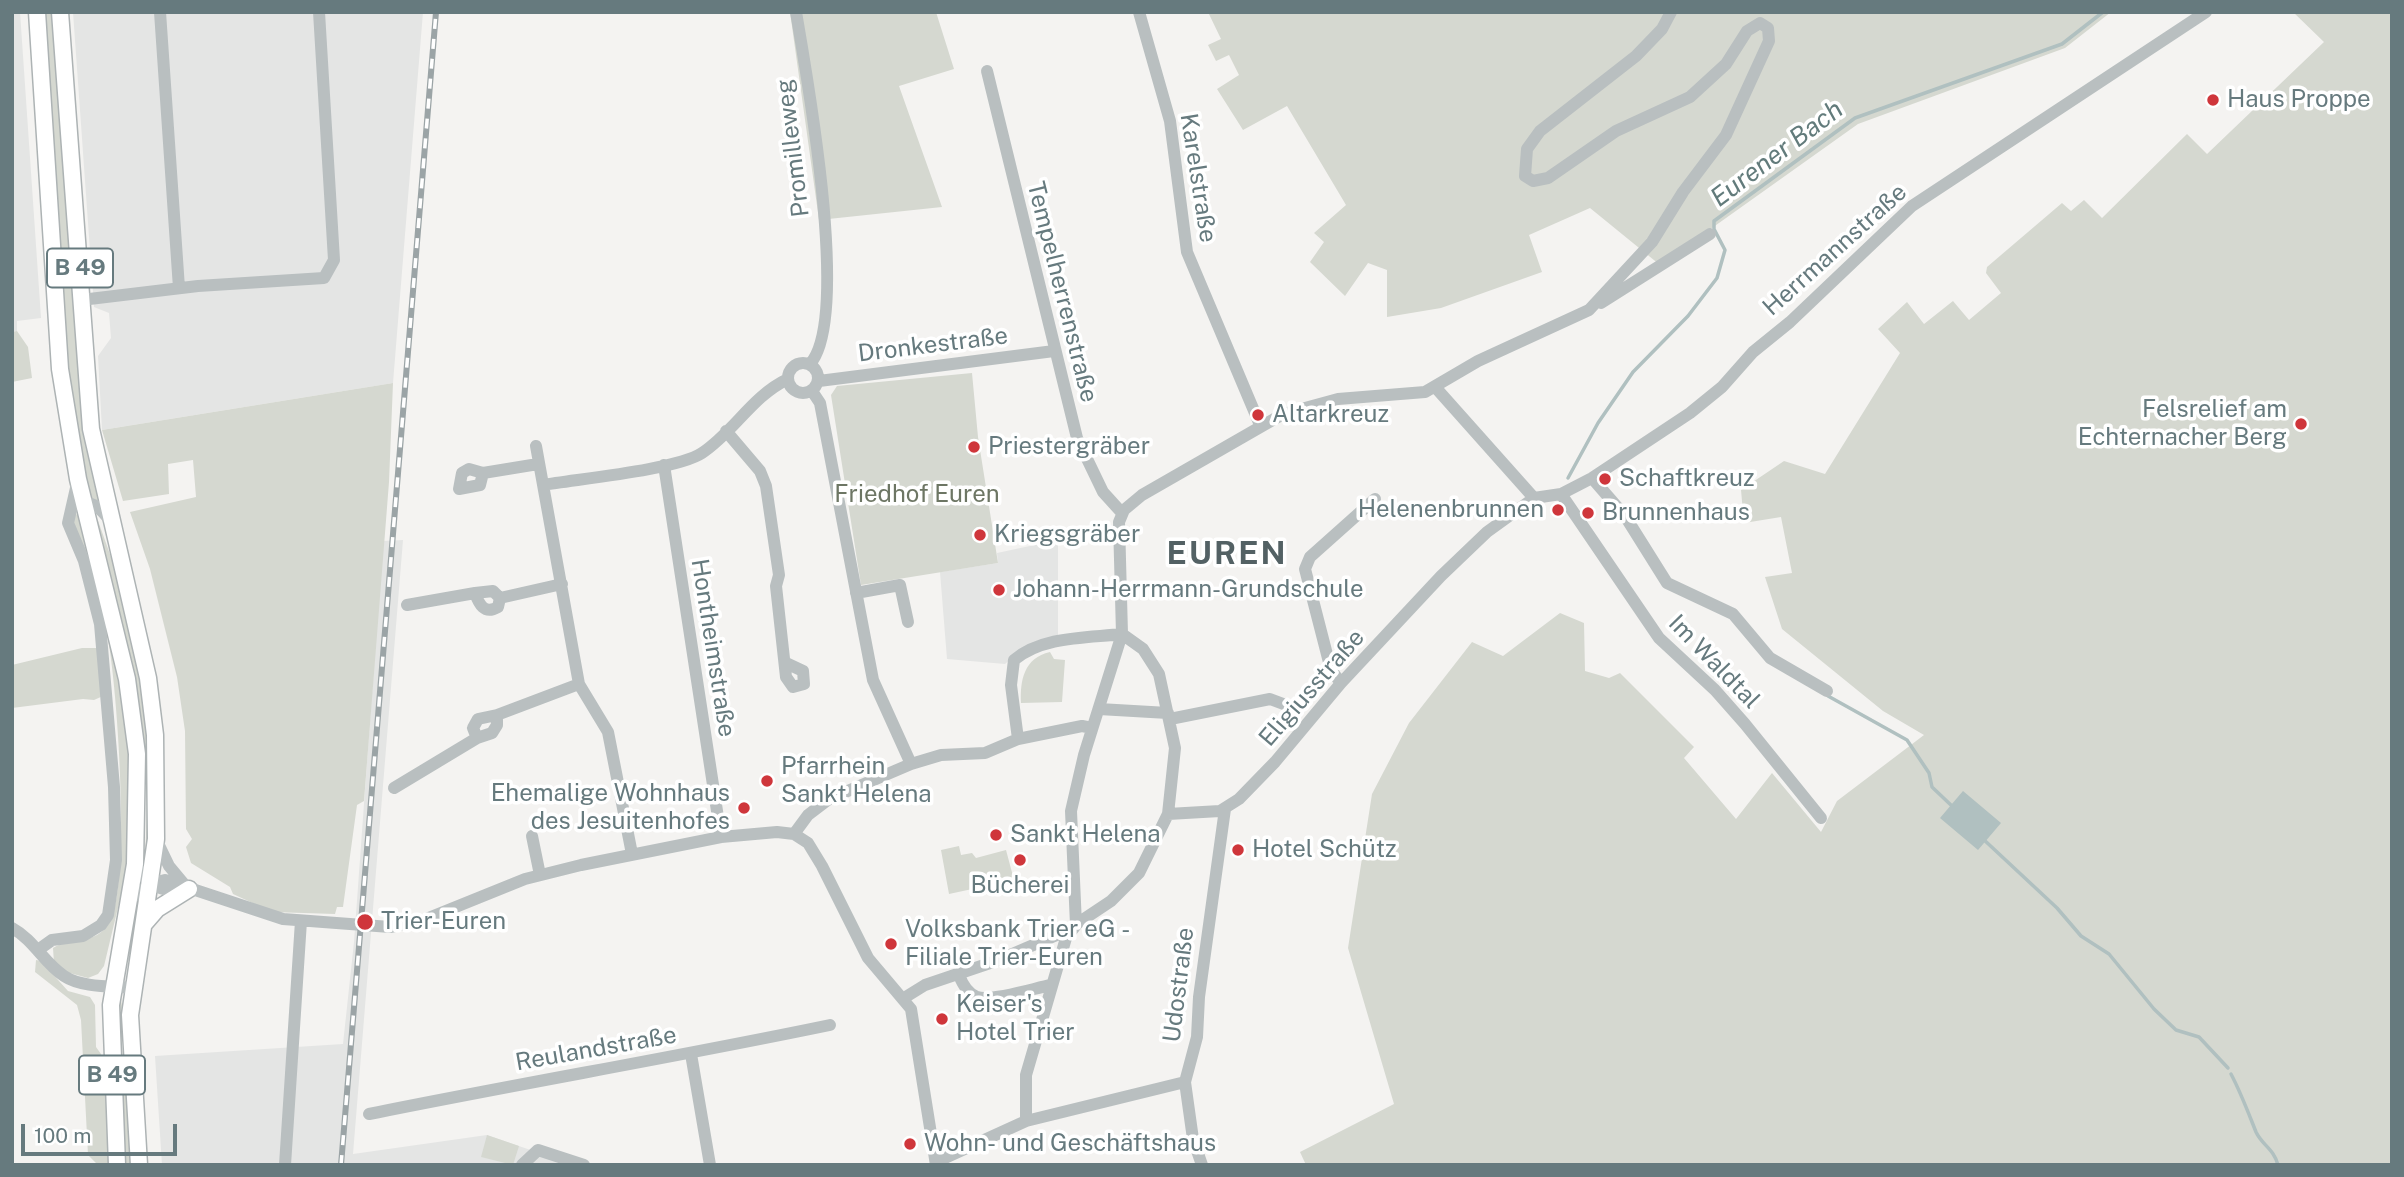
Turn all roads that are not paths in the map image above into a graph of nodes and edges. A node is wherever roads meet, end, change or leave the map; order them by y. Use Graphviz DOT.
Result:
graph roads {
  1 [pos="37,12"];
  2 [pos="60,12"];
  3 [pos="160,12"];
  4 [pos="319,12"];
  5 [pos="796,12"];
  6 [pos="1139,12"];
  7 [pos="1671,12"];
  8 [pos="2206,12"];
  9 [pos="987,71"];
  10 [pos="1710,234"];
  11 [pos="179,288"];
  12 [pos="81,300"];
  13 [pos="1589,310"];
  14 [pos="1054,351"];
  15 [pos="810,364"];
  16 [pos="788,379"];
  17 [pos="816,386"];
  18 [pos="1436,388"];
  19 [pos="1260,425"];
  20 [pos="726,431"];
  21 [pos="536,446"];
  22 [pos="538,464"];
  23 [pos="664,465"];
  24 [pos="483,473"];
  25 [pos="1592,478"];
  26 [pos="542,485"];
  27 [pos="1561,495"];
  28 [pos="1534,498"];
  29 [pos="1374,499"];
  30 [pos="78,507"];
  31 [pos="1120,517"];
  32 [pos="111,522"];
  33 [pos="562,584"];
  34 [pos="475,593"];
  35 [pos="856,593"];
  36 [pos="500,597"];
  37 [pos="407,605"];
  38 [pos="908,621"];
  39 [pos="1122,634"];
  40 [pos="786,663"];
  41 [pos="1341,683"];
  42 [pos="579,684"];
  43 [pos="1827,691"];
  44 [pos="1286,705"];
  45 [pos="1099,709"];
  46 [pos="496,715"];
  47 [pos="1169,716"];
  48 [pos="1092,728"];
  49 [pos="477,738"];
  50 [pos="1018,739"];
  51 [pos="911,764"];
  52 [pos="394,788"];
  53 [pos="1224,809"];
  54 [pos="1168,814"];
  55 [pos="1821,818"];
  56 [pos="794,834"];
  57 [pos="532,836"];
  58 [pos="720,837"];
  59 [pos="156,839"];
  60 [pos="632,854"];
  61 [pos="135,864"];
  62 [pos="540,875"];
  63 [pos="151,884"];
  64 [pos="189,889"];
  65 [pos="129,900"];
  66 [pos="301,921"];
  67 [pos="144,924"];
  68 [pos="1076,925"];
  69 [pos="12,928"];
  70 [pos="38,950"];
  71 [pos="959,975"];
  72 [pos="1051,985"];
  73 [pos="112,986"];
  74 [pos="134,988"];
  75 [pos="904,998"];
  76 [pos="830,1025"];
  77 [pos="691,1054"];
  78 [pos="1185,1083"];
  79 [pos="369,1114"];
  80 [pos="1026,1121"];
  81 [pos="936,1163"];
  82 [pos="117,1165"];
  83 [pos="139,1165"];
  84 [pos="285,1165"];
  85 [pos="522,1165"];
  86 [pos="584,1165"];
  87 [pos="710,1165"];
  88 [pos="1202,1165"];
  1 -- 30 [label="main road, B 49"];
  2 -- 12 [label="main road, B 49"];
  3 -- 11 [label="street"];
  4 -- 11 [label="street"];
  5 -- 15 [label="street, Promilleweg"];
  6 -- 19 [label="street, Karelstraße"];
  7 -- 13 [label="street"];
  8 -- 25 [label="street, Herrmannstraße"];
  9 -- 14 [label="street, Tempelherrenstraße"];
  10 -- 13 [label="street"];
  11 -- 12 [label="street"];
  12 -- 32 [label="main road, B 49"];
  13 -- 18 [label="street"];
  14 -- 17 [label="street, Dronkestraße"];
  14 -- 31 [label="street, Tempelherrenstraße"];
  15 -- 16 [label="street"];
  15 -- 17 [label="street"];
  16 -- 17 [label="street"];
  16 -- 20 [label="street"];
  17 -- 35 [label="street"];
  18 -- 19 [label="street"];
  18 -- 28 [label="street"];
  19 -- 31 [label="street"];
  20 -- 23 [label="street"];
  20 -- 40 [label="street"];
  21 -- 22 [label="street"];
  22 -- 24 [label="street"];
  22 -- 26 [label="street"];
  23 -- 26 [label="street"];
  23 -- 58 [label="street, Hontheimstraße"];
  25 -- 27 [label="street, Herrmannstraße"];
  25 -- 43 [label="street"];
  26 -- 33 [label="street"];
  27 -- 28 [label="street, Herrmannstraße"];
  27 -- 55 [label="street, Im Waldtal"];
  28 -- 41 [label="street, Eligiusstraße"];
  29 -- 41 [label="street"];
  30 -- 32 [label="street"];
  30 -- 61 [label="main road, B 49"];
  30 -- 70 [label="street"];
  31 -- 39 [label="street"];
  32 -- 59 [label="main road, B 49"];
  33 -- 36 [label="street"];
  33 -- 42 [label="street"];
  34 -- 36 [label="street"];
  34 -- 36 [label="street"];
  34 -- 37 [label="street"];
  35 -- 38 [label="street"];
  35 -- 51 [label="street"];
  39 -- 45 [label="street"];
  39 -- 47 [label="street"];
  39 -- 50 [label="street"];
  41 -- 53 [label="street, Eligiusstraße"];
  42 -- 46 [label="street"];
  42 -- 60 [label="street"];
  44 -- 47 [label="street"];
  45 -- 47 [label="street"];
  45 -- 48 [label="street"];
  46 -- 49 [label="street"];
  46 -- 49 [label="street"];
  47 -- 54 [label="street"];
  48 -- 50 [label="street"];
  48 -- 68 [label="street"];
  49 -- 52 [label="street"];
  50 -- 51 [label="street"];
  51 -- 56 [label="street"];
  53 -- 54 [label="street"];
  53 -- 78 [label="street, Udostraße"];
  54 -- 68 [label="street"];
  56 -- 58 [label="street"];
  56 -- 75 [label="street"];
  57 -- 62 [label="street"];
  58 -- 60 [label="street"];
  59 -- 63 [label="main road, B 49"];
  59 -- 64 [label="street"];
  60 -- 62 [label="street"];
  61 -- 63 [label="street"];
  61 -- 65 [label="main road, B 49"];
  62 -- 66 [label="street"];
  63 -- 64 [label="street"];
  63 -- 65 [label="street"];
  63 -- 67 [label="main road, B 49"];
  64 -- 66 [label="street"];
  64 -- 67 [label="main road"];
  65 -- 73 [label="main road, B 49"];
  66 -- 84 [label="street"];
  67 -- 74 [label="main road, B 49"];
  68 -- 71 [label="street"];
  68 -- 72 [label="street"];
  69 -- 70 [label="street"];
  70 -- 73 [label="street"];
  71 -- 72 [label="street"];
  71 -- 75 [label="street"];
  72 -- 80 [label="street"];
  73 -- 74 [label="street"];
  73 -- 82 [label="main road, B 49"];
  74 -- 83 [label="main road, B 49"];
  75 -- 81 [label="street"];
  76 -- 77 [label="street, Reulandstraße"];
  77 -- 79 [label="street, Reulandstraße"];
  77 -- 87 [label="street"];
  78 -- 80 [label="street"];
  78 -- 88 [label="street, Udostraße"];
  80 -- 81 [label="street"];
  85 -- 86 [label="street"];
}
